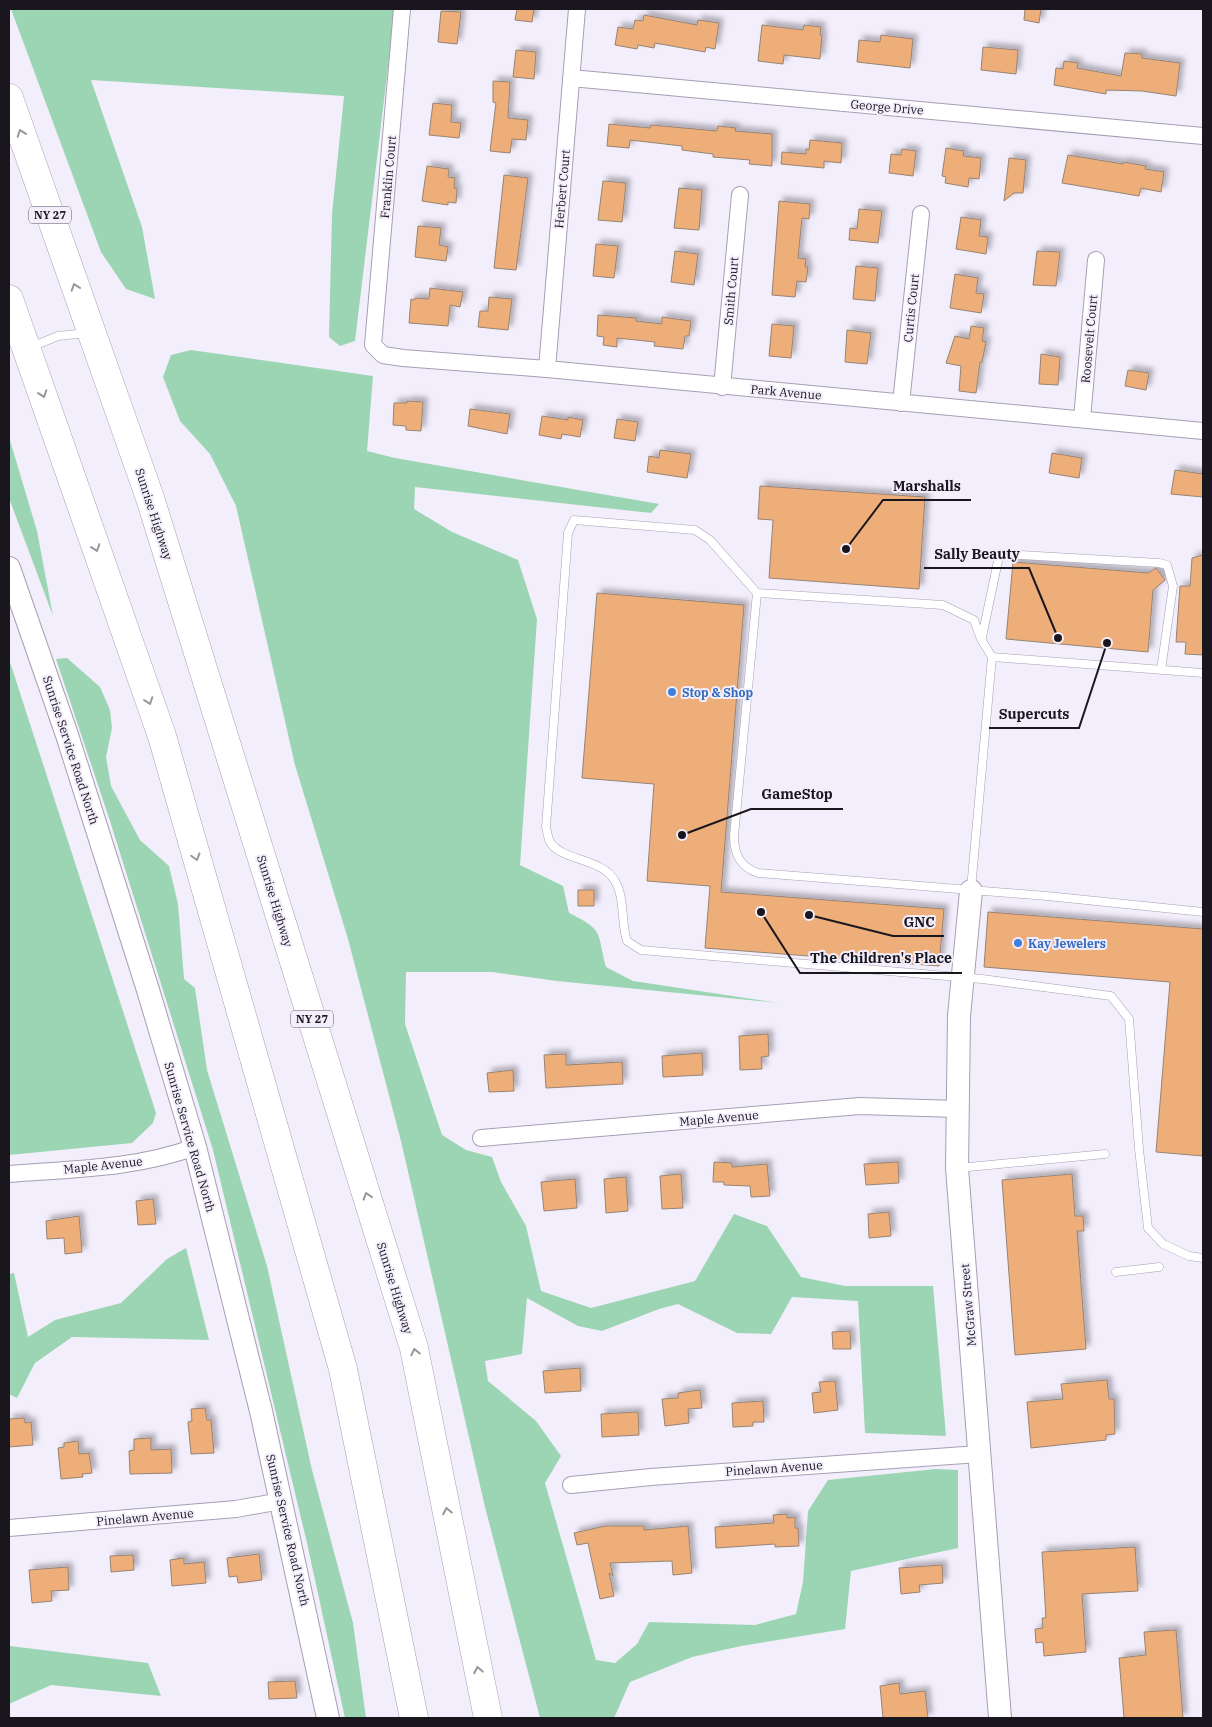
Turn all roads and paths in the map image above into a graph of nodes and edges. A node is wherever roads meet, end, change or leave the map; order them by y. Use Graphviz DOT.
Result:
graph roads {
  1 [pos="402,9"];
  2 [pos="577,9"];
  3 [pos="571,78"];
  4 [pos="9,98"];
  5 [pos="1203,136"];
  6 [pos="740,195"];
  7 [pos="922,214"];
  8 [pos="1096,260"];
  9 [pos="9,299"];
  10 [pos="91,332"];
  11 [pos="373,345"];
  12 [pos="27,348"];
  13 [pos="547,369"];
  14 [pos="722,387"];
  15 [pos="901,403"];
  16 [pos="1082,419"];
  17 [pos="1203,431"];
  18 [pos="9,568"];
  19 [pos="757,593"];
  20 [pos="981,639"];
  21 [pos="992,657"];
  22 [pos="1161,670"];
  23 [pos="1203,673"];
  24 [pos="971,891"];
  25 [pos="1203,912"];
  26 [pos="962,978"];
  27 [pos="957,1109"];
  28 [pos="481,1138"];
  29 [pos="195,1147"];
  30 [pos="1106,1154"];
  31 [pos="957,1168"];
  32 [pos="9,1174"];
  33 [pos="1203,1258"];
  34 [pos="1159,1267"];
  35 [pos="1116,1272"];
  36 [pos="978,1454"];
  37 [pos="571,1486"];
  38 [pos="282,1501"];
  39 [pos="9,1528"];
  40 [pos="328,1718"];
  41 [pos="414,1718"];
  42 [pos="488,1718"];
  43 [pos="1000,1718"];
  1 -- 11 [label="street, Franklin Court"];
  2 -- 3 [label="street, Herbert Court"];
  3 -- 5 [label="street, George Drive"];
  3 -- 13 [label="street, Herbert Court"];
  10 -- 4 [label="highway, Sunrise Highway / NY 27, one-way"];
  6 -- 14 [label="street, Smith Court"];
  7 -- 15 [label="street, Curtis Court"];
  8 -- 16 [label="street, Roosevelt Court"];
  9 -- 12 [label="highway"];
  10 -- 12 [label="lane"];
  42 -- 10 [label="highway, Sunrise Highway / NY 27, one-way"];
  11 -- 13 [label="street, Park Avenue"];
  12 -- 41 [label="highway, one-way"];
  13 -- 14 [label="street, Park Avenue"];
  14 -- 15 [label="street, Park Avenue"];
  15 -- 16 [label="street, Park Avenue"];
  16 -- 17 [label="street, Park Avenue"];
  18 -- 29 [label="street, Sunrise Service Road North"];
  19 -- 20 [label="lane"];
  19 -- 24 [label="lane"];
  19 -- 26 [label="lane"];
  20 -- 21 [label="lane"];
  20 -- 22 [label="lane"];
  21 -- 22 [label="lane"];
  21 -- 24 [label="lane"];
  22 -- 23 [label="lane"];
  24 -- 25 [label="lane"];
  24 -- 26 [label="street, McGraw Street"];
  26 -- 27 [label="street, McGraw Street"];
  26 -- 33 [label="lane"];
  27 -- 28 [label="street, Maple Avenue"];
  27 -- 31 [label="street, McGraw Street"];
  29 -- 32 [label="street, Maple Avenue"];
  29 -- 38 [label="street, Sunrise Service Road North"];
  30 -- 31 [label="lane"];
  31 -- 36 [label="street, McGraw Street"];
  34 -- 35 [label="lane"];
  36 -- 37 [label="street, Pinelawn Avenue"];
  36 -- 43 [label="street, McGraw Street"];
  38 -- 39 [label="street, Pinelawn Avenue"];
  38 -- 40 [label="street, Sunrise Service Road North"];
}
